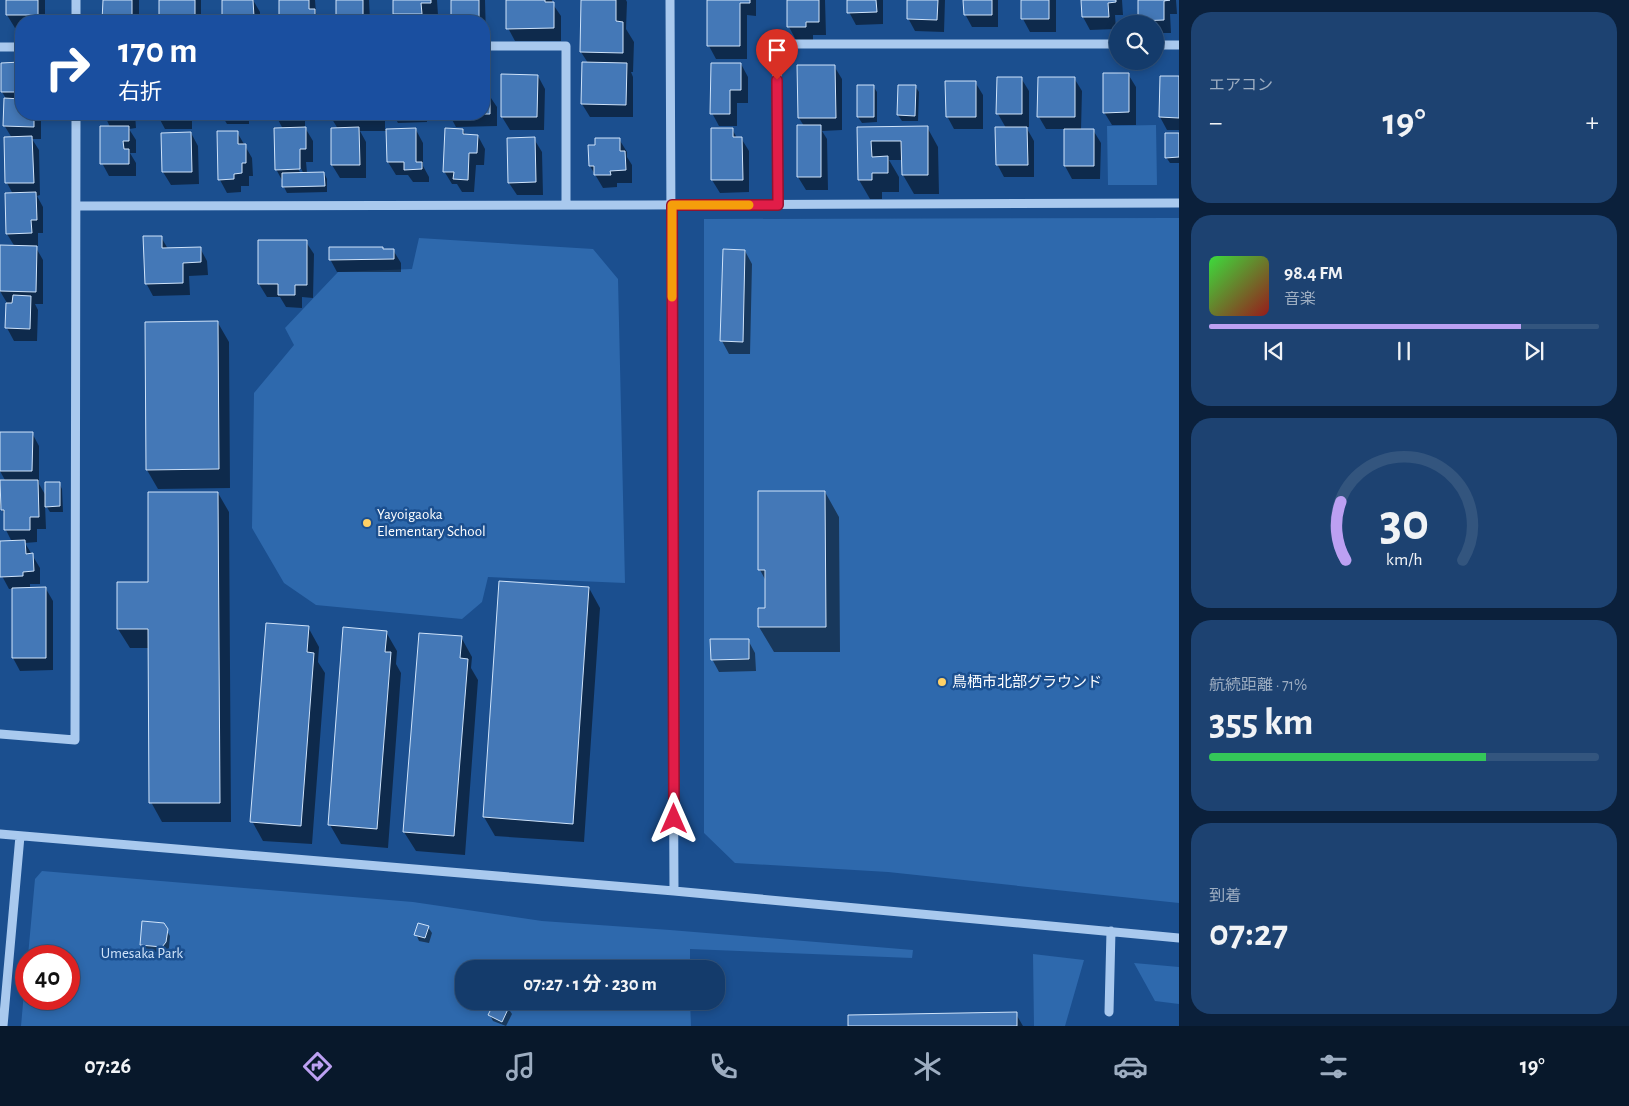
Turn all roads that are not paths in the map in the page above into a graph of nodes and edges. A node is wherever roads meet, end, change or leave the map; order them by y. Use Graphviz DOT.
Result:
graph roads {
  1 [pos="76,0"];
  2 [pos="670,0"];
  3 [pos="76,15"];
  4 [pos="1109,44"];
  5 [pos="1164,44"];
  6 [pos="1179,45"];
  7 [pos="490,46"];
  8 [pos="0,47"];
  9 [pos="15,47"];
  10 [pos="76,120"];
  11 [pos="1179,203"];
  12 [pos="566,205"];
  13 [pos="672,205"];
  14 [pos="778,205"];
  15 [pos="76,206"];
  16 [pos="0,734"];
  17 [pos="0,834"];
  18 [pos="20,836"];
  19 [pos="674,890"];
  20 [pos="1111,931"];
  21 [pos="1179,938"];
  22 [pos="1109,1012"];
  23 [pos="3,1026"];
  1 -- 3 [label="street"];
  2 -- 13 [label="street"];
  4 -- 14 [label="street"];
  5 -- 6 [label="street"];
  7 -- 12 [label="street"];
  8 -- 9 [label="street"];
  10 -- 15 [label="street"];
  11 -- 14 [label="street"];
  12 -- 13 [label="street"];
  12 -- 15 [label="street"];
  13 -- 14 [label="street"];
  13 -- 19 [label="street"];
  15 -- 16 [label="street"];
  17 -- 18 [label="street"];
  18 -- 19 [label="street"];
  18 -- 23 [label="street"];
  19 -- 20 [label="street"];
  20 -- 21 [label="street"];
  20 -- 22 [label="street"];
}
